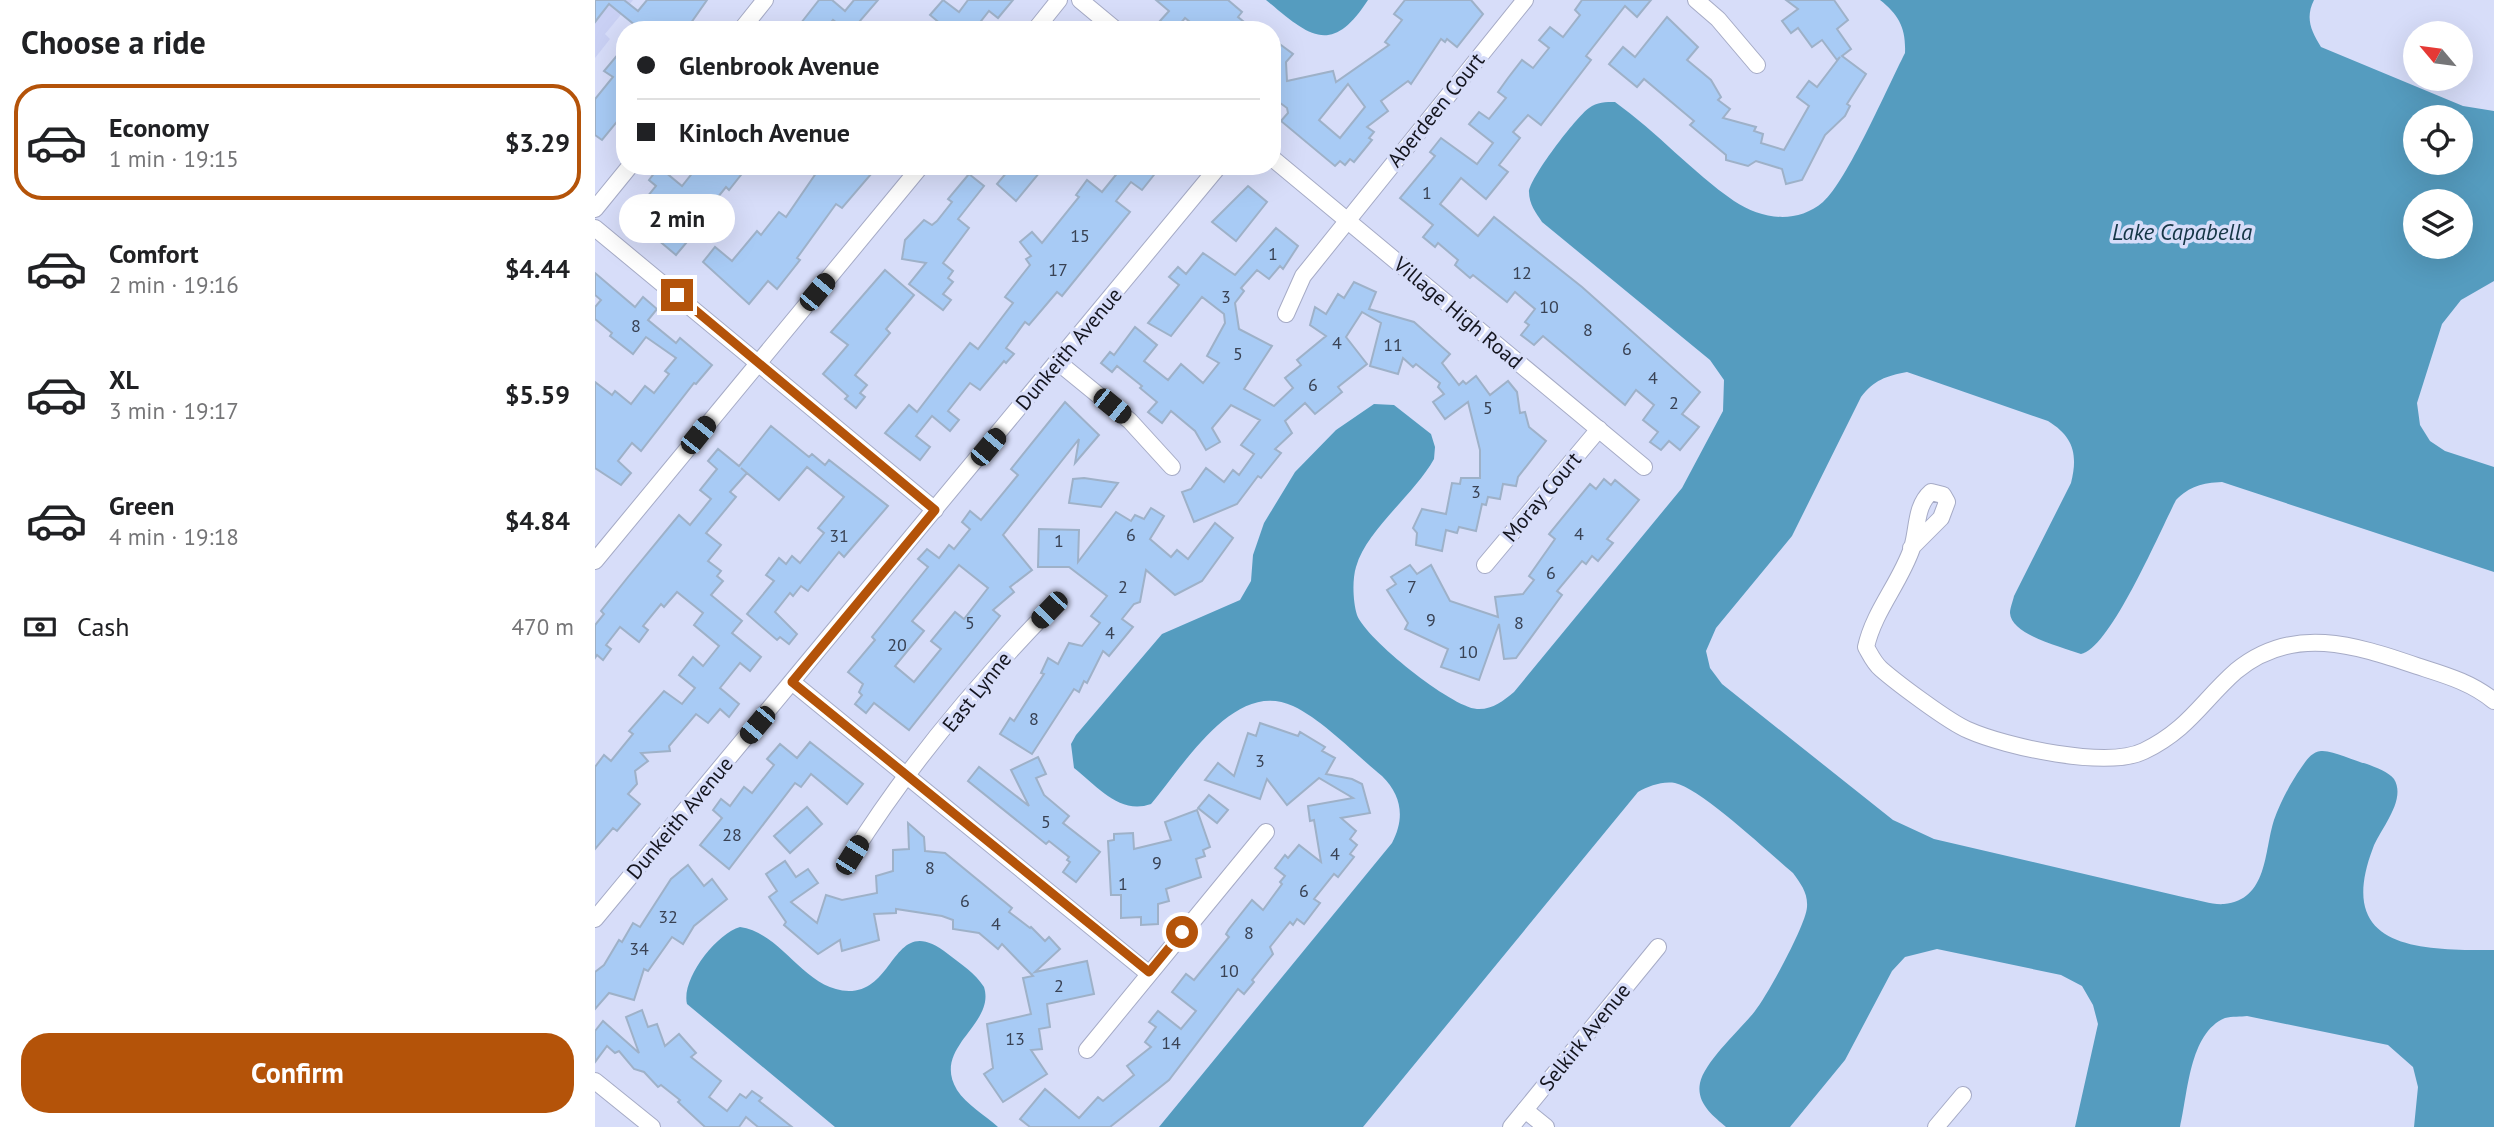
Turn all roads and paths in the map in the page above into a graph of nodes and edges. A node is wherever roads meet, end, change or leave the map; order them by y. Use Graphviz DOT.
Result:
graph roads {
  1 [pos="765,0"];
  2 [pos="1059,0"];
  3 [pos="1080,0"];
  4 [pos="1525,0"];
  5 [pos="1696,0"];
  6 [pos="748,21"];
  7 [pos="1042,21"];
  8 [pos="1105,21"];
  9 [pos="1758,65"];
  10 [pos="1281,166"];
  11 [pos="623,175"];
  12 [pos="914,175"];
  13 [pos="1212,175"];
  14 [pos="595,209"];
  15 [pos="1347,221"];
  16 [pos="595,228"];
  17 [pos="1286,314"];
  18 [pos="758,363"];
  19 [pos="1059,363"];
  20 [pos="1599,429"];
  21 [pos="1172,467"];
  22 [pos="1644,467"];
  23 [pos="935,510"];
  24 [pos="1912,548"];
  25 [pos="595,561"];
  26 [pos="1485,565"];
  27 [pos="1049,610"];
  28 [pos="792,682"];
  29 [pos="2494,701"];
  30 [pos="907,777"];
  31 [pos="1266,832"];
  32 [pos="852,855"];
  33 [pos="595,919"];
  34 [pos="1658,947"];
  35 [pos="1149,972"];
  36 [pos="1087,1050"];
  37 [pos="595,1081"];
  38 [pos="1963,1095"];
  39 [pos="1525,1110"];
  40 [pos="652,1127"];
  41 [pos="1511,1127"];
  42 [pos="1546,1127"];
  43 [pos="1936,1127"];
  1 -- 6 [label="street"];
  2 -- 7 [label="street"];
  3 -- 8 [label="street"];
  4 -- 15 [label="street, Aberdeen Court"];
  5 -- 9 [label="street"];
  10 -- 15 [label="street, Village High Road"];
  11 -- 14 [label="street"];
  12 -- 18 [label="street"];
  13 -- 19 [label="street, Dunkeith Avenue"];
  15 -- 17 [label="street, Aberdeen Court"];
  15 -- 20 [label="street, Village High Road"];
  16 -- 18 [label="street"];
  18 -- 23 [label="street"];
  18 -- 25 [label="street"];
  19 -- 21 [label="street"];
  19 -- 23 [label="street, Dunkeith Avenue"];
  20 -- 22 [label="street, Village High Road"];
  20 -- 26 [label="street, Moray Court"];
  23 -- 28 [label="street, Dunkeith Avenue"];
  24 -- 29 [label="street"];
  27 -- 30 [label="street, East Lynne"];
  28 -- 30 [label="street"];
  28 -- 33 [label="street, Dunkeith Avenue"];
  30 -- 32 [label="street, East Lynne"];
  30 -- 35 [label="street"];
  31 -- 35 [label="street"];
  34 -- 39 [label="street, Selkirk Avenue"];
  35 -- 36 [label="street"];
  37 -- 40 [label="street"];
  38 -- 43 [label="street"];
  39 -- 41 [label="street, Selkirk Avenue"];
  39 -- 42 [label="street"];
}
